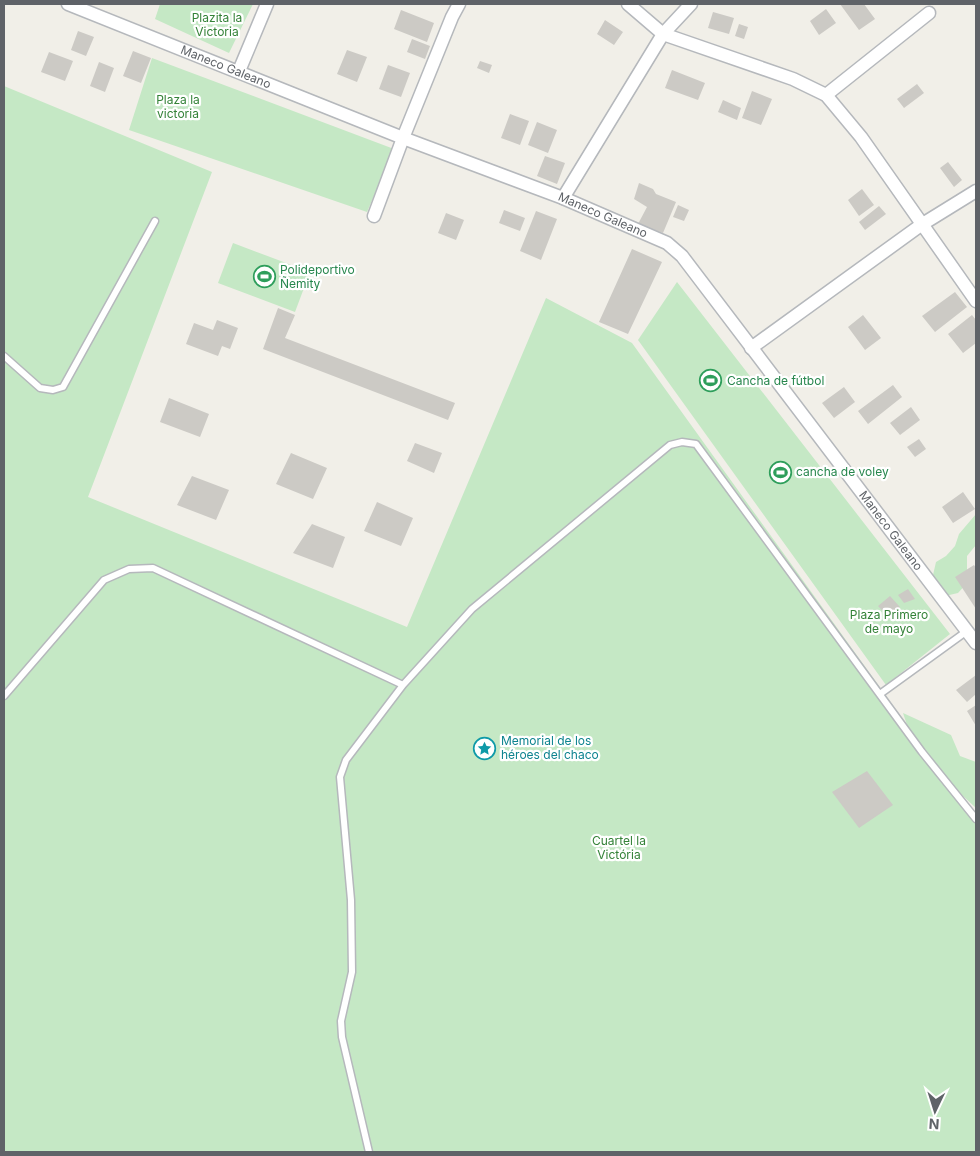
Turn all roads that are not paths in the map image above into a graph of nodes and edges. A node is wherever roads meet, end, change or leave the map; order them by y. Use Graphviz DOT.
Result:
graph roads {
  1 [pos="68,4"];
  2 [pos="267,4"];
  3 [pos="460,4"];
  4 [pos="628,4"];
  5 [pos="691,4"];
  6 [pos="929,13"];
  7 [pos="663,34"];
  8 [pos="238,71"];
  9 [pos="826,95"];
  10 [pos="403,138"];
  11 [pos="976,191"];
  12 [pos="564,198"];
  13 [pos="374,216"];
  14 [pos="155,221"];
  15 [pos="922,225"];
  16 [pos="976,301"];
  17 [pos="751,348"];
  18 [pos="4,356"];
  19 [pos="972,628"];
  20 [pos="976,643"];
  21 [pos="404,685"];
  22 [pos="880,694"];
  23 [pos="4,696"];
  24 [pos="976,819"];
  25 [pos="369,1152"];
  1 -- 8 [label="street, Maneco Galeano"];
  2 -- 8 [label="street"];
  3 -- 10 [label="street"];
  4 -- 7 [label="street"];
  5 -- 7 [label="street"];
  6 -- 9 [label="street"];
  7 -- 9 [label="street"];
  7 -- 12 [label="street"];
  8 -- 10 [label="street, Maneco Galeano"];
  9 -- 15 [label="street"];
  10 -- 12 [label="street, Maneco Galeano"];
  10 -- 13 [label="street"];
  11 -- 15 [label="street"];
  12 -- 17 [label="street, Maneco Galeano"];
  14 -- 18 [label="lane"];
  15 -- 16 [label="street"];
  15 -- 17 [label="street"];
  17 -- 19 [label="street, Maneco Galeano"];
  19 -- 20 [label="street, Maneco Galeano"];
  19 -- 22 [label="lane"];
  21 -- 22 [label="lane"];
  21 -- 23 [label="lane"];
  21 -- 25 [label="lane"];
  22 -- 24 [label="lane"];
}
